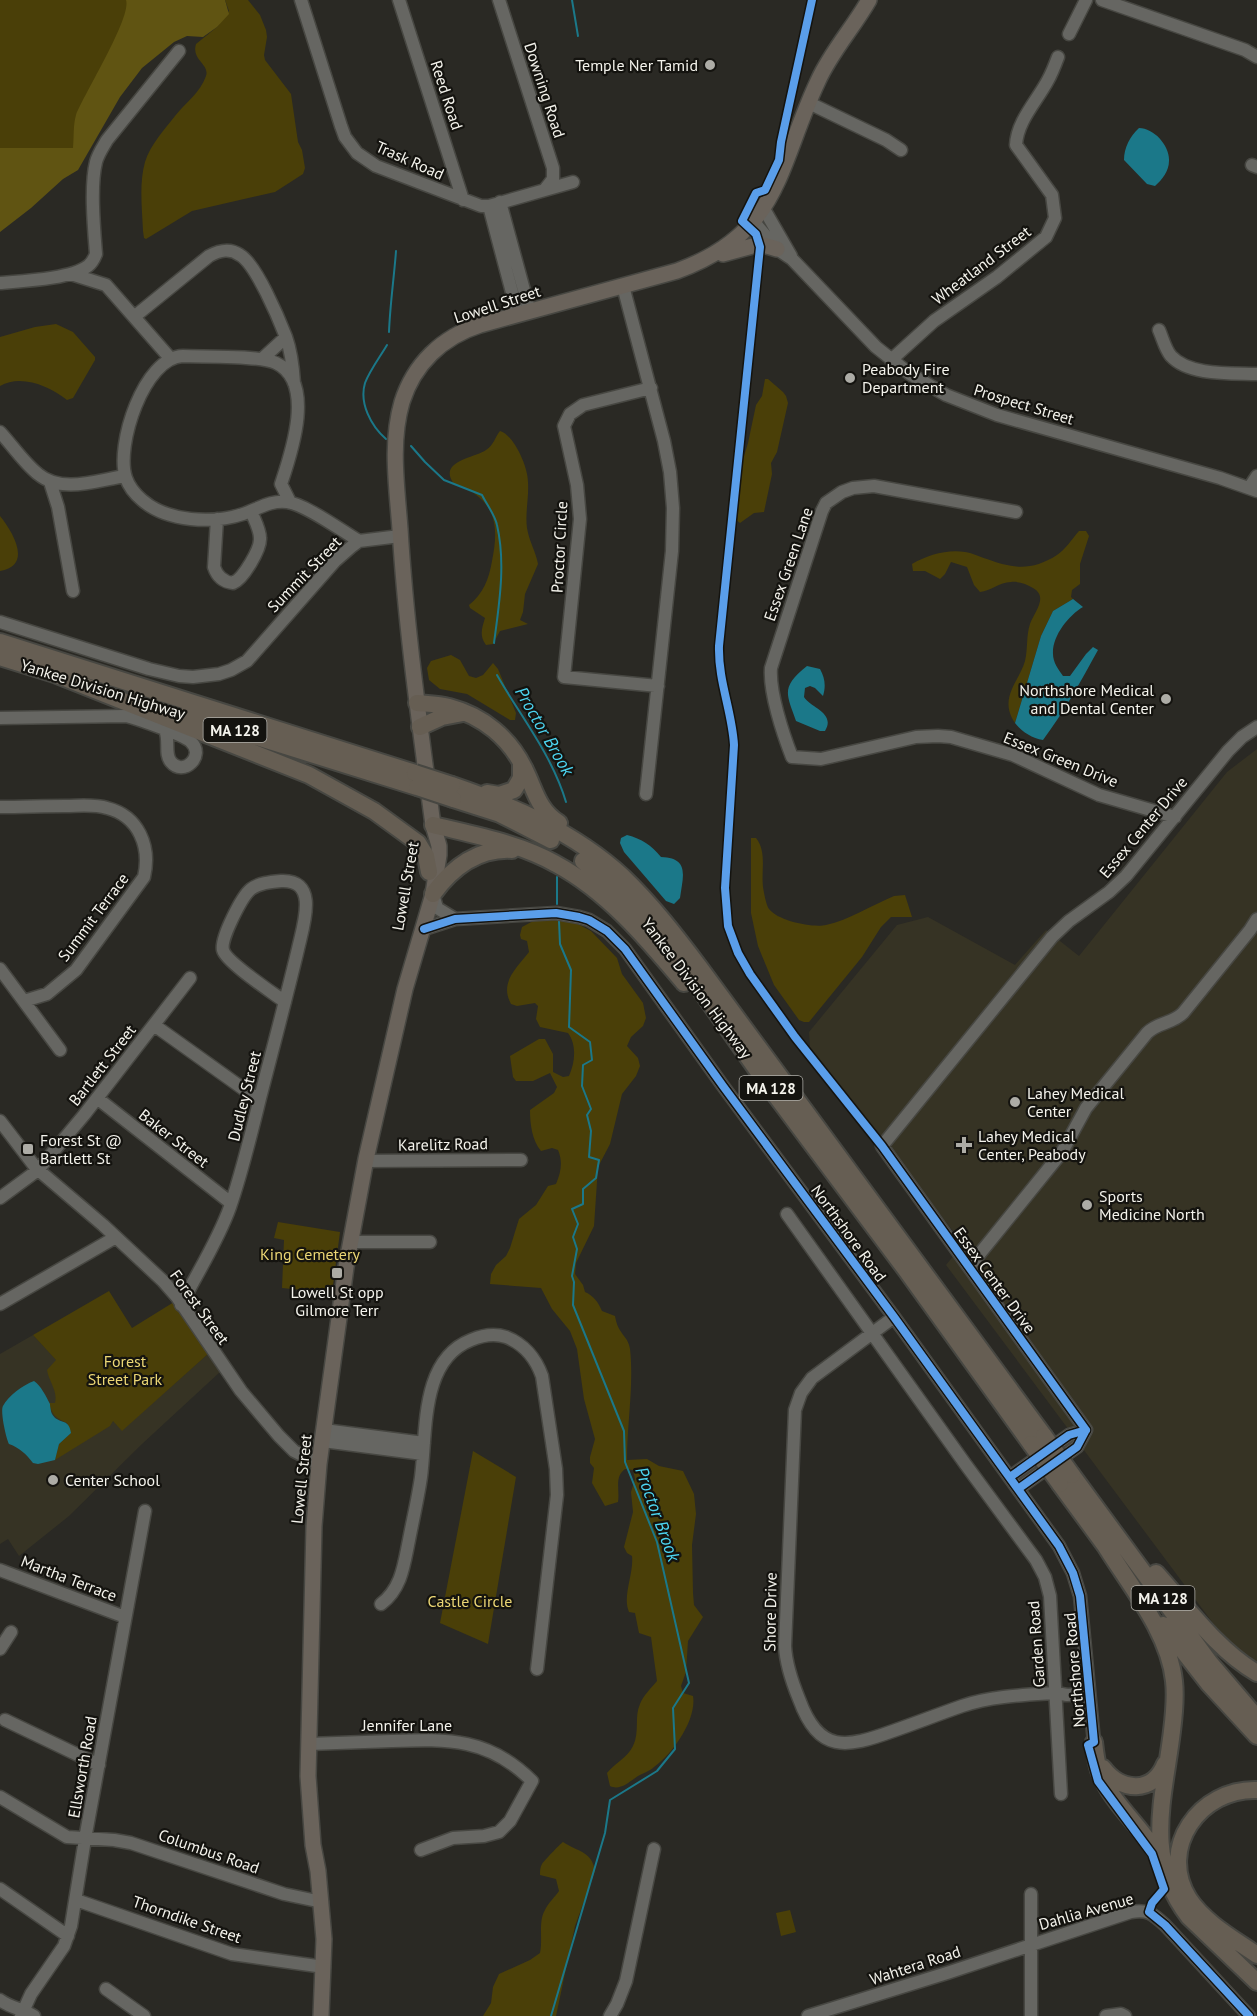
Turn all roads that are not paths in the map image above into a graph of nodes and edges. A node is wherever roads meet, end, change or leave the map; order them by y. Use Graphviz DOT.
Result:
graph roads {
  1 [pos="301,0"];
  2 [pos="399,0"];
  3 [pos="499,0"];
  4 [pos="869,0"];
  5 [pos="1086,0"];
  6 [pos="1102,0"];
  7 [pos="1069,34"];
  8 [pos="179,51"];
  9 [pos="1058,57"];
  10 [pos="1257,57"];
  11 [pos="808,103"];
  12 [pos="902,150"];
  13 [pos="573,182"];
  14 [pos="546,188"];
  15 [pos="463,200"];
  16 [pos="494,204"];
  17 [pos="764,209"];
  18 [pos="754,222"];
  19 [pos="777,249"];
  20 [pos="96,254"];
  21 [pos="709,258"];
  22 [pos="792,259"];
  23 [pos="71,274"];
  24 [pos="0,284"];
  25 [pos="106,285"];
  26 [pos="623,286"];
  27 [pos="524,313"];
  28 [pos="134,317"];
  29 [pos="1159,330"];
  30 [pos="286,337"];
  31 [pos="170,358"];
  32 [pos="262,359"];
  33 [pos="891,360"];
  34 [pos="1257,374"];
  35 [pos="651,388"];
  36 [pos="295,390"];
  37 [pos="0,432"];
  38 [pos="125,476"];
  39 [pos="1257,476"];
  40 [pos="50,482"];
  41 [pos="69,484"];
  42 [pos="281,484"];
  43 [pos="1253,489"];
  44 [pos="290,502"];
  45 [pos="267,504"];
  46 [pos="58,507"];
  47 [pos="251,511"];
  48 [pos="1016,512"];
  49 [pos="217,519"];
  50 [pos="400,536"];
  51 [pos="359,541"];
  52 [pos="73,591"];
  53 [pos="0,622"];
  54 [pos="0,642"];
  55 [pos="0,657"];
  56 [pos="247,661"];
  57 [pos="52,673"];
  58 [pos="658,686"];
  59 [pos="417,703"];
  60 [pos="463,713"];
  61 [pos="0,718"];
  62 [pos="420,727"];
  63 [pos="1257,727"];
  64 [pos="165,730"];
  65 [pos="792,757"];
  66 [pos="520,761"];
  67 [pos="416,780"];
  68 [pos="452,792"];
  69 [pos="646,794"];
  70 [pos="0,807"];
  71 [pos="1175,817"];
  72 [pos="433,825"];
  73 [pos="525,851"];
  74 [pos="429,872"];
  75 [pos="433,894"];
  76 [pos="455,919"];
  77 [pos="1257,919"];
  78 [pos="664,920"];
  79 [pos="424,929"];
  80 [pos="414,954"];
  81 [pos="0,969"];
  82 [pos="190,978"];
  83 [pos="24,1001"];
  84 [pos="285,1002"];
  85 [pos="154,1025"];
  86 [pos="730,1031"];
  87 [pos="60,1050"];
  88 [pos="97,1098"];
  89 [pos="260,1100"];
  90 [pos="0,1121"];
  91 [pos="522,1160"];
  92 [pos="365,1161"];
  93 [pos="38,1170"];
  94 [pos="0,1198"];
  95 [pos="231,1203"];
  96 [pos="787,1214"];
  97 [pos="116,1237"];
  98 [pos="350,1242"];
  99 [pos="430,1242"];
  100 [pos="969,1267"];
  101 [pos="0,1304"];
  102 [pos="181,1305"];
  103 [pos="894,1317"];
  104 [pos="872,1332"];
  105 [pos="1086,1430"];
  106 [pos="323,1436"];
  107 [pos="1037,1440"];
  108 [pos="423,1448"];
  109 [pos="319,1464"];
  110 [pos="1010,1478"];
  111 [pos="1066,1479"];
  112 [pos="1018,1489"];
  113 [pos="1092,1501"];
  114 [pos="145,1511"];
  115 [pos="1106,1547"];
  116 [pos="0,1570"];
  117 [pos="381,1604"];
  118 [pos="125,1617"];
  119 [pos="11,1632"];
  120 [pos="0,1649"];
  121 [pos="537,1669"];
  122 [pos="1257,1673"];
  123 [pos="1089,1690"];
  124 [pos="1056,1693"];
  125 [pos="1257,1718"];
  126 [pos="5,1720"];
  127 [pos="1257,1736"];
  128 [pos="1094,1742"];
  129 [pos="309,1744"];
  130 [pos="1169,1755"];
  131 [pos="99,1765"];
  132 [pos="1257,1790"];
  133 [pos="1061,1794"];
  134 [pos="0,1797"];
  135 [pos="85,1839"];
  136 [pos="654,1849"];
  137 [pos="422,1850"];
  138 [pos="1163,1864"];
  139 [pos="0,1889"];
  140 [pos="1031,1894"];
  141 [pos="76,1900"];
  142 [pos="322,1902"];
  143 [pos="68,1936"];
  144 [pos="1031,1944"];
  145 [pos="1257,1955"];
  146 [pos="324,1967"];
  147 [pos="1257,1982"];
  148 [pos="106,1989"];
  149 [pos="0,2000"];
  150 [pos="26,2014"];
  151 [pos="144,2016"];
  152 [pos="321,2016"];
  153 [pos="610,2016"];
  154 [pos="808,2016"];
  155 [pos="1031,2016"];
  156 [pos="1106,2016"];
  157 [pos="1125,2016"];
  158 [pos="1249,2016"];
  1 -- 15 [label="street, Trask Road"];
  2 -- 15 [label="street, Reed Road"];
  3 -- 14 [label="street, Downing Road"];
  4 -- 11 [label="main road, Lowell Street"];
  5 -- 7 [label="street"];
  6 -- 10 [label="street"];
  8 -- 20 [label="street"];
  9 -- 33 [label="street, Wheatland Street"];
  11 -- 12 [label="street"];
  11 -- 17 [label="main road, Lowell Street"];
  13 -- 14 [label="street, Trask Road"];
  14 -- 16 [label="street, Trask Road"];
  15 -- 16 [label="street, Trask Road"];
  16 -- 27 [label="street"];
  17 -- 18 [label="main road, Lowell Street"];
  17 -- 22 [label="street, Prospect Street"];
  18 -- 19 [label="street, Prospect Street"];
  18 -- 21 [label="main road, Lowell Street"];
  19 -- 21 [label="main road"];
  19 -- 22 [label="street, Prospect Street"];
  20 -- 23 [label="street"];
  20 -- 25 [label="street"];
  21 -- 26 [label="main road, Lowell Street"];
  22 -- 33 [label="street, Prospect Street"];
  23 -- 24 [label="street"];
  23 -- 25 [label="street"];
  25 -- 28 [label="street"];
  26 -- 27 [label="main road, Lowell Street"];
  26 -- 35 [label="street"];
  27 -- 50 [label="main road, Lowell Street"];
  28 -- 30 [label="street"];
  28 -- 31 [label="street"];
  29 -- 34 [label="street"];
  30 -- 32 [label="street"];
  30 -- 36 [label="street"];
  31 -- 32 [label="street"];
  31 -- 38 [label="street"];
  32 -- 36 [label="street"];
  33 -- 43 [label="street, Prospect Street"];
  35 -- 58 [label="street"];
  35 -- 58 [label="street, Proctor Circle"];
  36 -- 42 [label="street"];
  37 -- 40 [label="street"];
  38 -- 41 [label="street"];
  38 -- 49 [label="street"];
  39 -- 43 [label="street"];
  40 -- 41 [label="street"];
  40 -- 46 [label="street"];
  41 -- 46 [label="street"];
  42 -- 44 [label="street"];
  42 -- 45 [label="street"];
  44 -- 45 [label="street"];
  44 -- 51 [label="street"];
  45 -- 47 [label="street"];
  46 -- 52 [label="street"];
  47 -- 49 [label="street"];
  47 -- 49 [label="street"];
  48 -- 65 [label="street, Essex Green Lane"];
  50 -- 51 [label="street, Summit Street"];
  50 -- 59 [label="main road, Lowell Street"];
  51 -- 56 [label="street, Summit Street"];
  53 -- 56 [label="street, Yankee Division Highway"];
  54 -- 67 [label="highway, Yankee Division Highway / MA 128"];
  55 -- 57 [label="highway, Yankee Division Highway / MA 128"];
  57 -- 67 [label="highway, Yankee Division Highway / MA 128"];
  57 -- 74 [label="highway"];
  58 -- 69 [label="street"];
  59 -- 60 [label="highway"];
  59 -- 62 [label="main road, Lowell Street"];
  60 -- 62 [label="highway"];
  60 -- 66 [label="highway"];
  61 -- 64 [label="street"];
  62 -- 72 [label="main road, Lowell Street"];
  63 -- 71 [label="street, Essex Center Drive"];
  65 -- 71 [label="street, Essex Green Drive"];
  66 -- 68 [label="highway"];
  66 -- 78 [label="highway"];
  67 -- 68 [label="highway, Yankee Division Highway / MA 128, bridge"];
  68 -- 78 [label="highway, Yankee Division Highway / MA 128"];
  68 -- 86 [label="highway, Yankee Division Highway / MA 128"];
  70 -- 83 [label="street, Summit Terrace"];
  71 -- 100 [label="street, Essex Center Drive"];
  72 -- 73 [label="highway"];
  72 -- 74 [label="main road, Lowell Street"];
  72 -- 75 [label="main road, Lowell Street"];
  73 -- 75 [label="highway"];
  73 -- 86 [label="highway"];
  74 -- 80 [label="main road, Lowell Street"];
  75 -- 76 [label="street"];
  75 -- 79 [label="main road, Lowell Street"];
  76 -- 79 [label="street, Northshore Road"];
  76 -- 103 [label="street, Northshore Road"];
  77 -- 100 [label="street"];
  78 -- 107 [label="highway, Yankee Division Highway / MA 128"];
  79 -- 80 [label="main road, Lowell Street"];
  80 -- 92 [label="main road, Lowell Street"];
  81 -- 83 [label="street"];
  82 -- 85 [label="street, Bartlett Street"];
  83 -- 87 [label="street"];
  84 -- 84 [label="street, Dudley Street"];
  84 -- 89 [label="street, Dudley Street"];
  85 -- 88 [label="street, Bartlett Street"];
  85 -- 89 [label="street"];
  86 -- 107 [label="highway, Yankee Division Highway / MA 128"];
  88 -- 93 [label="street, Bartlett Street"];
  88 -- 95 [label="street, Baker Street"];
  89 -- 95 [label="street, Dudley Street"];
  90 -- 93 [label="street, Forest Street"];
  91 -- 92 [label="street, Karelitz Road"];
  92 -- 98 [label="main road, Lowell Street"];
  93 -- 94 [label="street, Bartlett Street"];
  93 -- 97 [label="street, Forest Street"];
  95 -- 102 [label="street, Dudley Street"];
  96 -- 104 [label="street, Garden Road"];
  97 -- 101 [label="street"];
  97 -- 102 [label="street, Forest Street"];
  98 -- 99 [label="street"];
  98 -- 106 [label="main road, Lowell Street"];
  100 -- 105 [label="street, Essex Center Drive"];
  102 -- 109 [label="street, Forest Street"];
  103 -- 104 [label="street, Shore Drive"];
  103 -- 110 [label="street, Northshore Road"];
  104 -- 124 [label="street, Garden Road"];
  104 -- 124 [label="street, Shore Drive"];
  105 -- 110 [label="street"];
  105 -- 112 [label="street"];
  106 -- 108 [label="street"];
  106 -- 109 [label="main road, Lowell Street"];
  107 -- 111 [label="highway, Yankee Division Highway / MA 128, bridge"];
  108 -- 117 [label="street"];
  108 -- 121 [label="street"];
  109 -- 129 [label="main road, Lowell Street"];
  110 -- 112 [label="street, Northshore Road"];
  111 -- 113 [label="highway, Yankee Division Highway / MA 128"];
  111 -- 115 [label="highway, Yankee Division Highway / MA 128"];
  112 -- 123 [label="street, Northshore Road"];
  113 -- 122 [label="highway"];
  113 -- 125 [label="highway, Yankee Division Highway / MA 128"];
  114 -- 118 [label="street, Ellsworth Road"];
  115 -- 127 [label="highway, Yankee Division Highway / MA 128"];
  115 -- 130 [label="highway"];
  116 -- 118 [label="street, Martha Terrace"];
  118 -- 131 [label="street, Ellsworth Road"];
  119 -- 120 [label="street"];
  123 -- 124 [label="street, Shore Drive"];
  123 -- 128 [label="street, Northshore Road"];
  124 -- 133 [label="street, Garden Road"];
  126 -- 131 [label="street"];
  128 -- 130 [label="highway"];
  128 -- 138 [label="highway"];
  129 -- 137 [label="street, Jennifer Lane"];
  129 -- 142 [label="main road, Lowell Street"];
  130 -- 138 [label="highway"];
  131 -- 135 [label="street, Ellsworth Road"];
  132 -- 145 [label="highway"];
  134 -- 135 [label="street, Columbus Road"];
  135 -- 141 [label="street, Ellsworth Road"];
  135 -- 142 [label="street, Columbus Road"];
  136 -- 153 [label="street"];
  138 -- 147 [label="highway"];
  139 -- 143 [label="street"];
  140 -- 144 [label="street"];
  141 -- 143 [label="street, Ellsworth Road"];
  141 -- 146 [label="street, Thorndike Street"];
  142 -- 146 [label="main road, Lowell Street"];
  143 -- 150 [label="street, Ellsworth Road"];
  144 -- 154 [label="street, Wahtera Road"];
  144 -- 155 [label="street"];
  144 -- 158 [label="street, Dahlia Avenue"];
  146 -- 152 [label="main road, Lowell Street"];
  148 -- 151 [label="street"];
  149 -- 150 [label="street"];
  156 -- 157 [label="street"];
}
